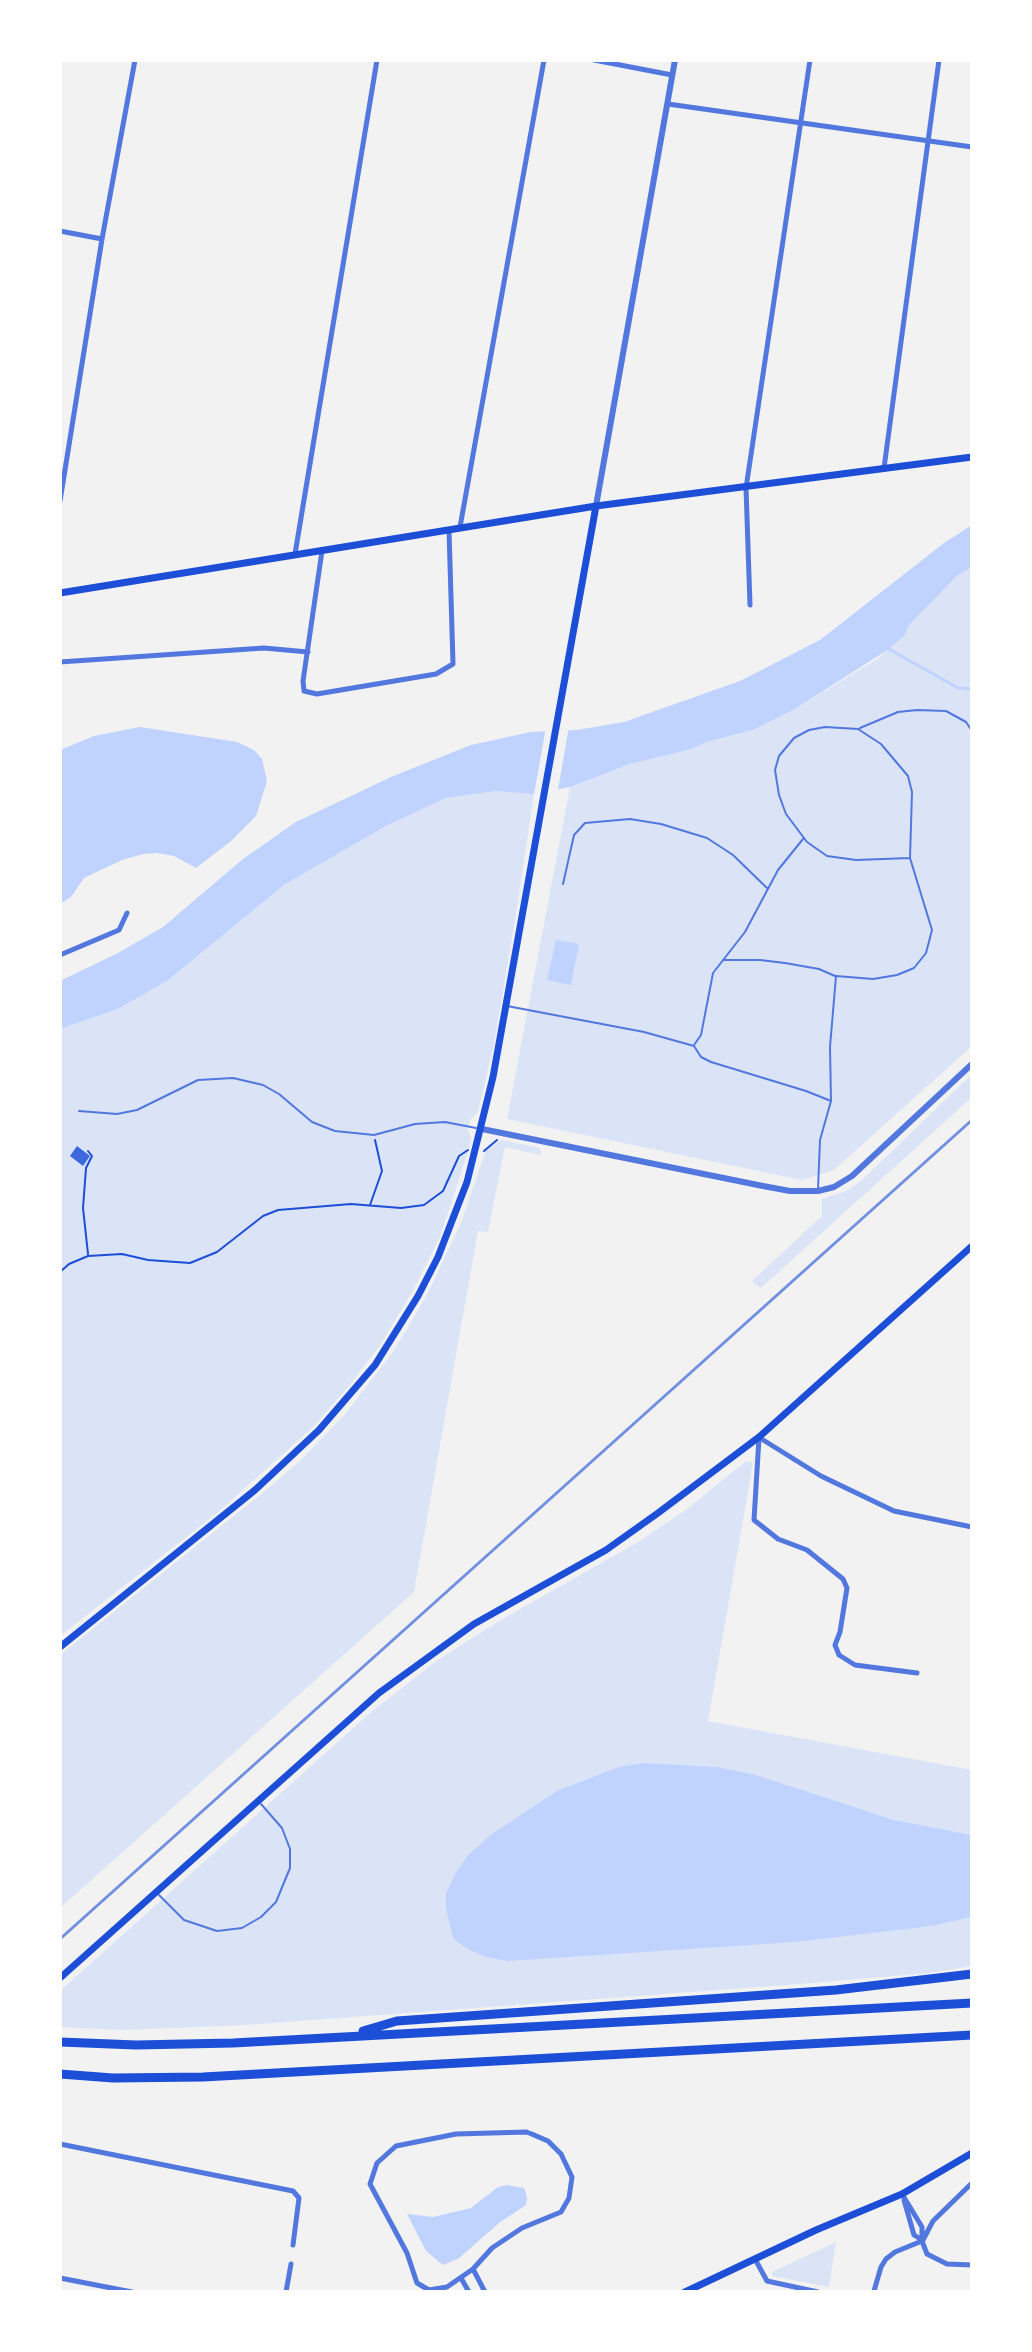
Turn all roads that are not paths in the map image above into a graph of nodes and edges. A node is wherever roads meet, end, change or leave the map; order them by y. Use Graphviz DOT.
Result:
graph roads {
  1 [pos="135,60"];
  2 [pos="377,60"];
  3 [pos="544,60"];
  4 [pos="594,60"];
  5 [pos="675,60"];
  6 [pos="810,60"];
  7 [pos="939,60"];
  8 [pos="672,75"];
  9 [pos="668,104"];
  10 [pos="801,123"];
  11 [pos="927,141"];
  12 [pos="972,147"];
  13 [pos="60,231"];
  14 [pos="102,239"];
  15 [pos="972,457"];
  16 [pos="884,468"];
  17 [pos="746,488"];
  18 [pos="60,501"];
  19 [pos="596,506"];
  20 [pos="460,529"];
  21 [pos="449,530"];
  22 [pos="322,551"];
  23 [pos="295,554"];
  24 [pos="60,593"];
  25 [pos="750,605"];
  26 [pos="308,652"];
  27 [pos="60,662"];
  28 [pos="858,729"];
  29 [pos="972,731"];
  30 [pos="803,838"];
  31 [pos="910,858"];
  32 [pos="563,884"];
  33 [pos="768,889"];
  34 [pos="127,913"];
  35 [pos="60,955"];
  36 [pos="723,960"];
  37 [pos="836,976"];
  38 [pos="506,1005"];
  39 [pos="694,1046"];
  40 [pos="972,1064"];
  41 [pos="831,1101"];
  42 [pos="79,1111"];
  43 [pos="482,1129"];
  44 [pos="818,1191"];
  45 [pos="972,1246"];
  46 [pos="759,1437"];
  47 [pos="972,1527"];
  48 [pos="60,1647"];
  49 [pos="917,1673"];
  50 [pos="257,1800"];
  51 [pos="157,1893"];
  52 [pos="972,1974"];
  53 [pos="60,1978"];
  54 [pos="972,2003"];
  55 [pos="972,2035"];
  56 [pos="348,2036"];
  57 [pos="60,2042"];
  58 [pos="60,2074"];
  59 [pos="60,2144"];
  60 [pos="972,2153"];
  61 [pos="972,2183"];
  62 [pos="902,2194"];
  63 [pos="922,2241"];
  64 [pos="293,2245"];
  65 [pos="754,2258"];
  66 [pos="291,2264"];
  67 [pos="972,2265"];
  68 [pos="473,2269"];
  69 [pos="60,2278"];
  70 [pos="461,2278"];
  71 [pos="874,2291"];
  72 [pos="132,2292"];
  73 [pos="286,2292"];
  74 [pos="469,2292"];
  75 [pos="485,2292"];
  76 [pos="685,2292"];
  77 [pos="818,2292"];
  1 -- 14 [label="street"];
  2 -- 23 [label="street"];
  3 -- 20 [label="street"];
  4 -- 8 [label="street"];
  5 -- 8 [label="street"];
  6 -- 10 [label="street"];
  7 -- 11 [label="street"];
  8 -- 9 [label="street"];
  9 -- 10 [label="street"];
  9 -- 19 [label="street"];
  10 -- 11 [label="street"];
  10 -- 17 [label="street"];
  11 -- 12 [label="street"];
  11 -- 16 [label="street"];
  13 -- 14 [label="street"];
  14 -- 18 [label="street"];
  15 -- 16 [label="main road"];
  16 -- 17 [label="main road"];
  17 -- 19 [label="main road"];
  17 -- 25 [label="street"];
  19 -- 20 [label="main road"];
  19 -- 38 [label="main road"];
  20 -- 21 [label="main road"];
  21 -- 22 [label="main road"];
  21 -- 26 [label="street"];
  22 -- 23 [label="main road"];
  22 -- 26 [label="street"];
  23 -- 24 [label="main road"];
  26 -- 27 [label="street"];
  28 -- 29 [label="lane"];
  28 -- 30 [label="lane"];
  28 -- 31 [label="lane"];
  30 -- 31 [label="lane"];
  30 -- 33 [label="lane"];
  31 -- 37 [label="lane"];
  32 -- 33 [label="lane"];
  33 -- 36 [label="lane"];
  34 -- 35 [label="street"];
  36 -- 37 [label="lane"];
  36 -- 39 [label="lane"];
  37 -- 41 [label="lane"];
  38 -- 39 [label="lane"];
  38 -- 43 [label="main road"];
  39 -- 41 [label="lane"];
  40 -- 44 [label="street"];
  41 -- 44 [label="lane"];
  42 -- 43 [label="lane"];
  43 -- 44 [label="street"];
  43 -- 48 [label="main road"];
  45 -- 46 [label="main road"];
  46 -- 47 [label="street"];
  46 -- 49 [label="street"];
  46 -- 50 [label="main road"];
  50 -- 51 [label="main road"];
  50 -- 51 [label="lane"];
  51 -- 53 [label="main road"];
  52 -- 56 [label="highway"];
  54 -- 56 [label="highway"];
  55 -- 58 [label="highway"];
  56 -- 57 [label="highway"];
  59 -- 64 [label="street"];
  60 -- 62 [label="main road"];
  61 -- 63 [label="street"];
  62 -- 63 [label="street"];
  62 -- 63 [label="street"];
  62 -- 65 [label="main road"];
  63 -- 67 [label="street"];
  63 -- 71 [label="street"];
  65 -- 76 [label="main road"];
  65 -- 77 [label="street"];
  66 -- 73 [label="street"];
  68 -- 70 [label="street"];
  68 -- 70 [label="street"];
  68 -- 75 [label="street"];
  69 -- 72 [label="street"];
  70 -- 74 [label="street"];
}
